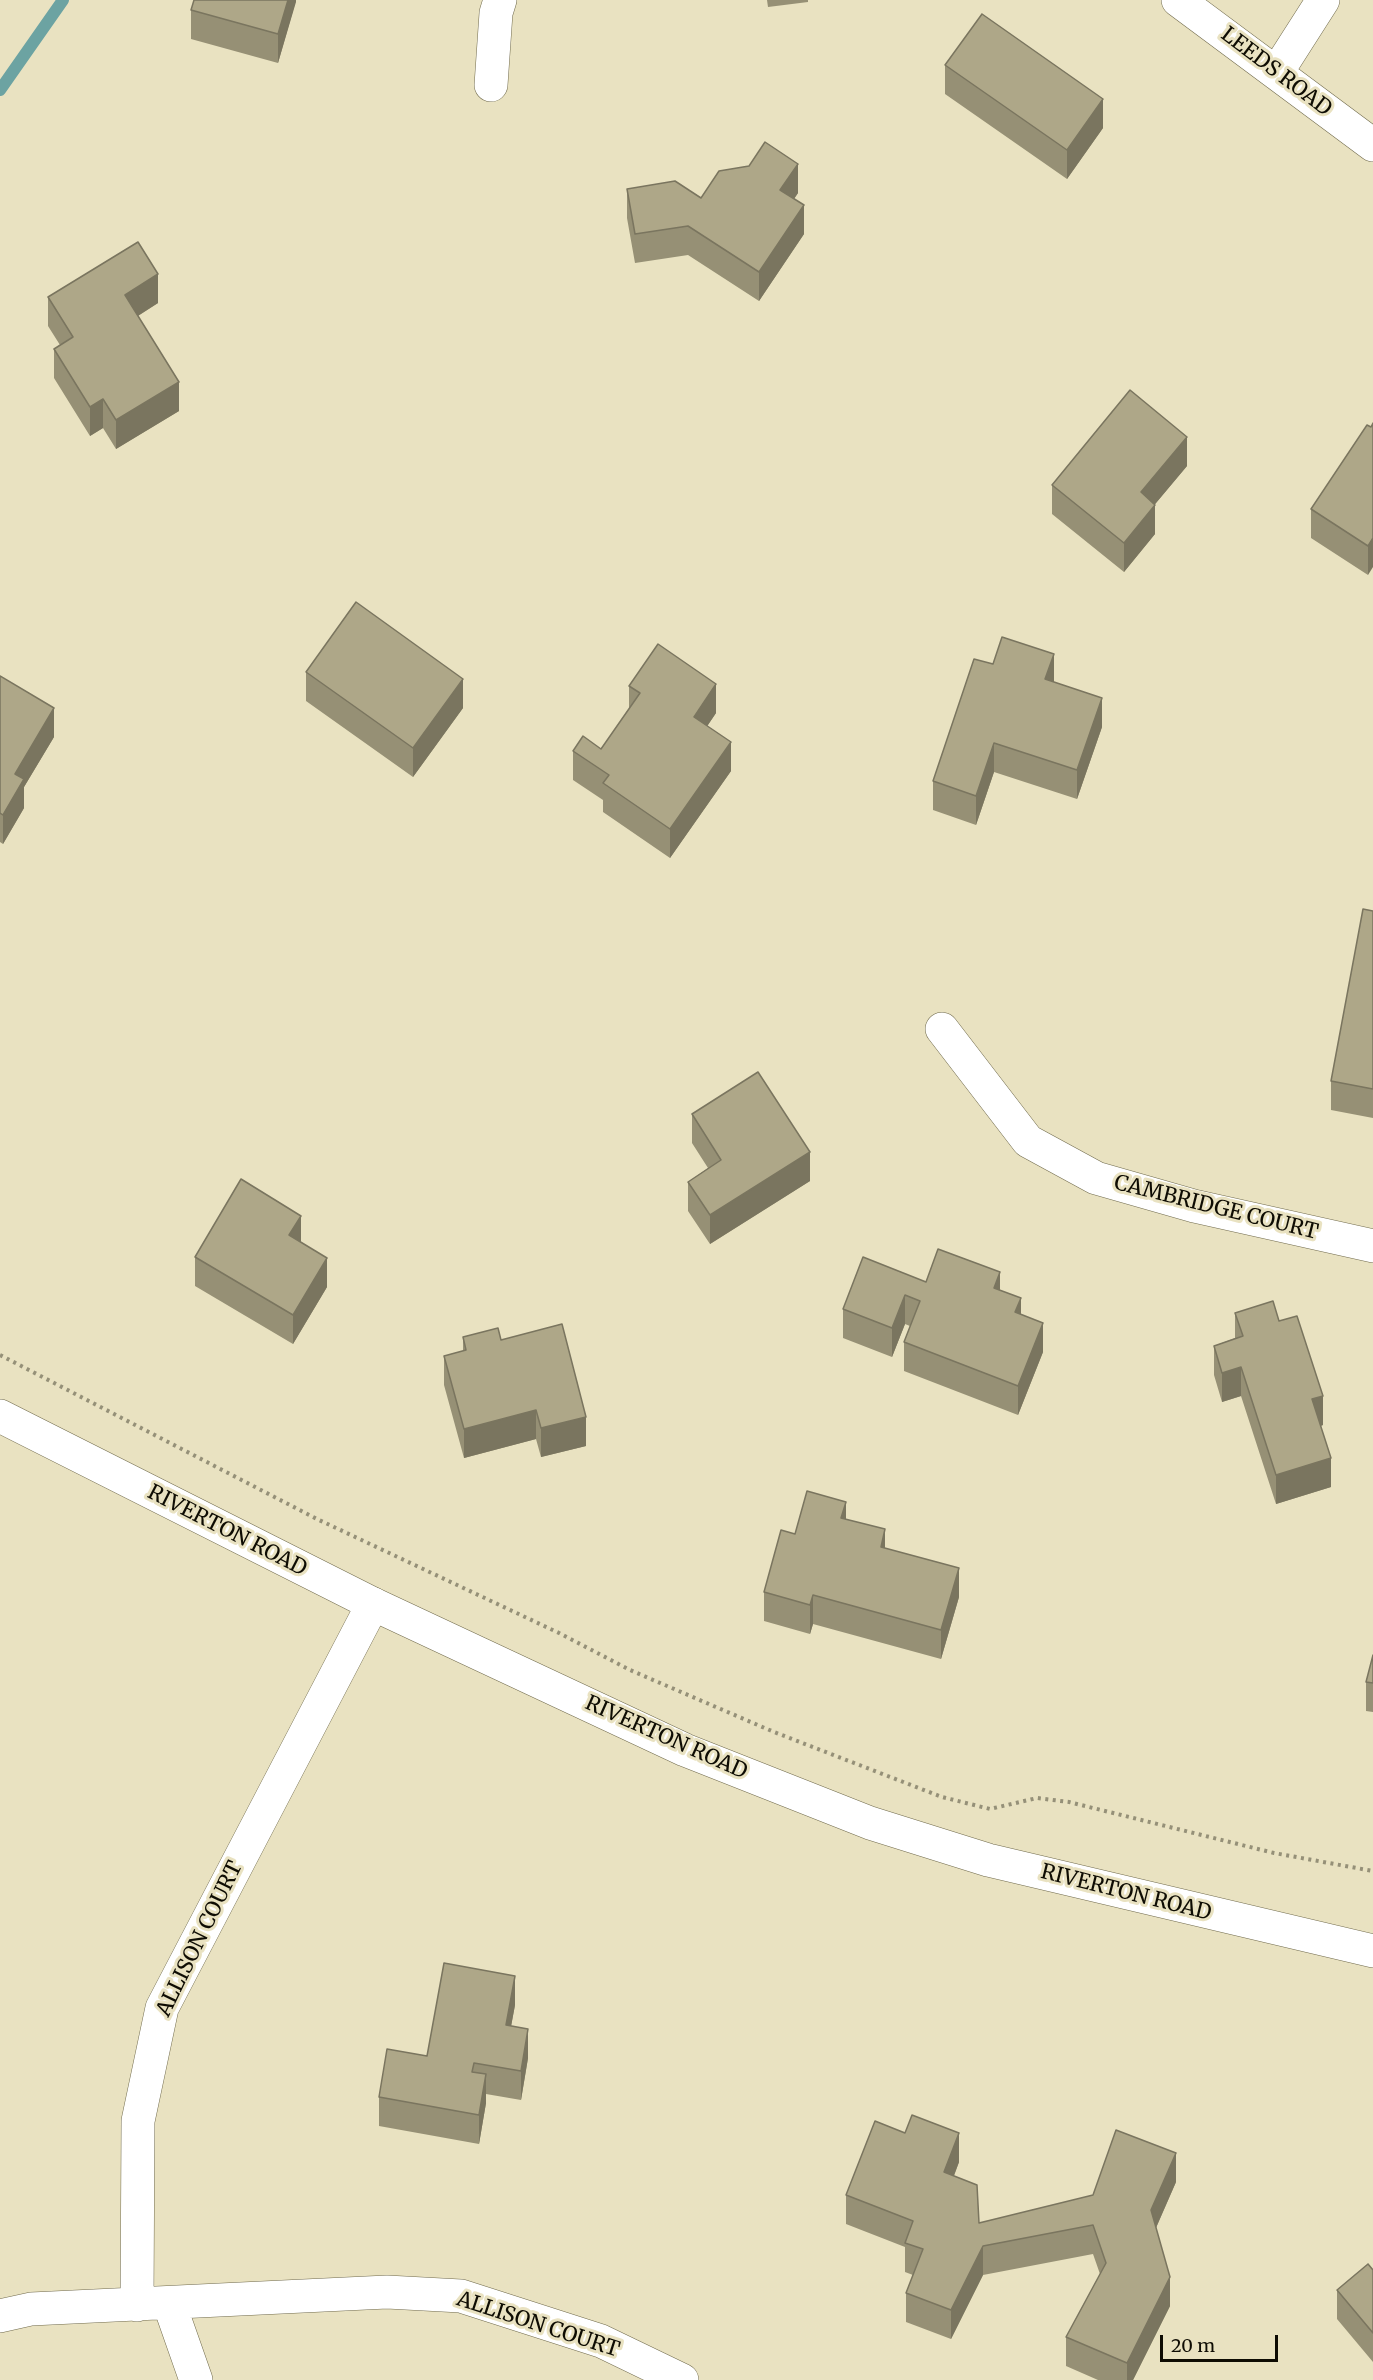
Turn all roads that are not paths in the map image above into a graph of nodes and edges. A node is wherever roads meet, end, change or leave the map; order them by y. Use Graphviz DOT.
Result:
graph roads {
  1 [pos="500,0"];
  2 [pos="1178,0"];
  3 [pos="1323,0"];
  4 [pos="1277,72"];
  5 [pos="491,85"];
  6 [pos="1373,145"];
  7 [pos="942,1029"];
  8 [pos="1373,1246"];
  9 [pos="0,1416"];
  10 [pos="373,1604"];
  11 [pos="1373,1951"];
  12 [pos="169,2303"];
  13 [pos="137,2305"];
  14 [pos="0,2316"];
  15 [pos="196,2380"];
  16 [pos="682,2380"];
  1 -- 5 [label="street"];
  2 -- 4 [label="street, LEEDS ROAD"];
  3 -- 4 [label="street"];
  4 -- 6 [label="street, LEEDS ROAD"];
  7 -- 8 [label="street, CAMBRIDGE COURT"];
  9 -- 10 [label="street, RIVERTON ROAD"];
  10 -- 11 [label="street, RIVERTON ROAD"];
  10 -- 13 [label="street, ALLISON COURT"];
  12 -- 13 [label="street, ALLISON COURT"];
  12 -- 15 [label="street"];
  12 -- 16 [label="street, ALLISON COURT"];
  13 -- 14 [label="street, ALLISON COURT"];
}
